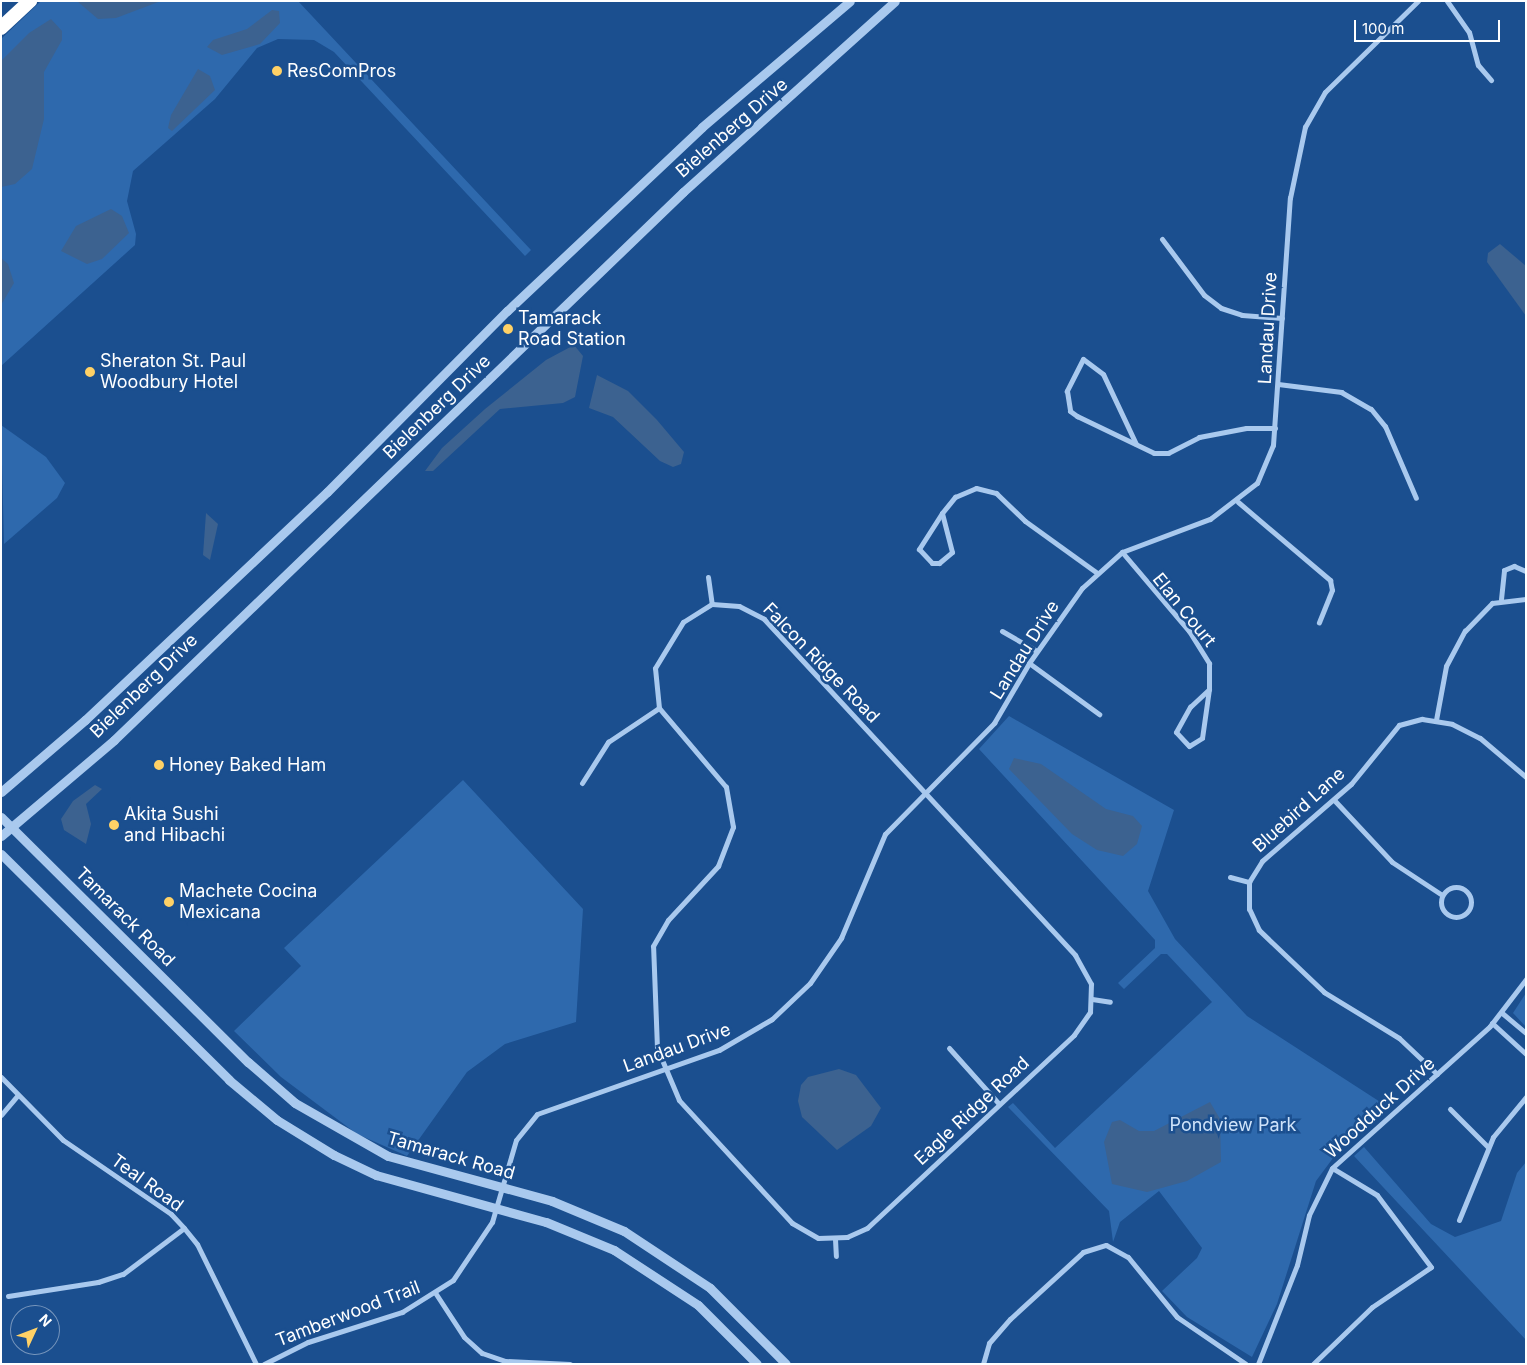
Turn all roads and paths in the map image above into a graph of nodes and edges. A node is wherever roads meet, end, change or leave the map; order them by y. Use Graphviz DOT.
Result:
graph roads {
  1 [pos="30,1"];
  2 [pos="850,1"];
  3 [pos="896,1"];
  4 [pos="1418,1"];
  5 [pos="1447,1"];
  6 [pos="1,28"];
  7 [pos="1490,80"];
  8 [pos="1162,239"];
  9 [pos="1282,318"];
  10 [pos="1278,384"];
  11 [pos="1276,428"];
  12 [pos="1136,444"];
  13 [pos="1416,498"];
  14 [pos="1238,502"];
  15 [pos="942,513"];
  16 [pos="1122,552"];
  17 [pos="1526,571"];
  18 [pos="1097,573"];
  19 [pos="708,577"];
  20 [pos="1501,599"];
  21 [pos="1526,599"];
  22 [pos="712,604"];
  23 [pos="1320,622"];
  24 [pos="1002,631"];
  25 [pos="1036,651"];
  26 [pos="1029,662"];
  27 [pos="1209,689"];
  28 [pos="659,708"];
  29 [pos="1099,714"];
  30 [pos="1436,720"];
  31 [pos="1526,777"];
  32 [pos="582,783"];
  33 [pos="922,791"];
  34 [pos="1,792"];
  35 [pos="1335,801"];
  36 [pos="1,817"];
  37 [pos="12,827"];
  38 [pos="1,836"];
  39 [pos="1,854"];
  40 [pos="1230,877"];
  41 [pos="1248,882"];
  42 [pos="1442,895"];
  43 [pos="1526,979"];
  44 [pos="1092,999"];
  45 [pos="1110,1002"];
  46 [pos="1502,1013"];
  47 [pos="1492,1023"];
  48 [pos="1526,1033"];
  49 [pos="949,1048"];
  50 [pos="1526,1054"];
  51 [pos="664,1069"];
  52 [pos="1437,1074"];
  53 [pos="1,1077"];
  54 [pos="18,1095"];
  55 [pos="1526,1096"];
  56 [pos="1000,1104"];
  57 [pos="1450,1110"];
  58 [pos="1,1114"];
  59 [pos="1488,1147"];
  60 [pos="1332,1168"];
  61 [pos="502,1188"];
  62 [pos="497,1208"];
  63 [pos="1459,1220"];
  64 [pos="184,1228"];
  65 [pos="835,1240"];
  66 [pos="836,1256"];
  67 [pos="436,1294"];
  68 [pos="8,1296"];
  69 [pos="256,1364"];
  70 [pos="264,1364"];
  71 [pos="570,1364"];
  72 [pos="757,1364"];
  73 [pos="786,1364"];
  74 [pos="983,1364"];
  75 [pos="1246,1364"];
  76 [pos="1258,1364"];
  77 [pos="1313,1364"];
  1 -- 6 [label="highway"];
  2 -- 34 [label="street, Bielenberg Drive"];
  3 -- 37 [label="street, Bielenberg Drive"];
  4 -- 9 [label="street, Landau Drive"];
  5 -- 7 [label="street"];
  8 -- 9 [label="street"];
  9 -- 10 [label="street, Landau Drive"];
  10 -- 11 [label="street, Landau Drive"];
  10 -- 13 [label="street"];
  11 -- 12 [label="street"];
  11 -- 14 [label="street, Landau Drive"];
  12 -- 12 [label="street"];
  14 -- 16 [label="street, Landau Drive"];
  14 -- 23 [label="street"];
  15 -- 15 [label="street"];
  15 -- 18 [label="street"];
  16 -- 18 [label="street, Landau Drive"];
  16 -- 27 [label="street, Elan Court"];
  17 -- 20 [label="street"];
  18 -- 25 [label="street, Landau Drive"];
  19 -- 22 [label="street"];
  20 -- 21 [label="street"];
  20 -- 30 [label="street"];
  22 -- 28 [label="street"];
  22 -- 33 [label="street, Falcon Ridge Road"];
  24 -- 25 [label="street"];
  25 -- 26 [label="street, Landau Drive"];
  26 -- 29 [label="street"];
  26 -- 33 [label="street, Landau Drive"];
  27 -- 27 [label="street, Elan Court"];
  28 -- 32 [label="street"];
  28 -- 51 [label="street"];
  30 -- 31 [label="street, Bluebird Lane"];
  30 -- 35 [label="street, Bluebird Lane"];
  33 -- 44 [label="street"];
  33 -- 51 [label="street, Landau Drive"];
  35 -- 41 [label="street, Bluebird Lane"];
  35 -- 42 [label="street"];
  36 -- 37 [label="street, Tamarack Road"];
  37 -- 38 [label="street, Bielenberg Drive"];
  37 -- 61 [label="street, Tamarack Road"];
  39 -- 62 [label="street"];
  40 -- 41 [label="street"];
  41 -- 52 [label="street"];
  42 -- 42 [label="street"];
  43 -- 46 [label="street, Woodduck Drive"];
  44 -- 45 [label="street"];
  44 -- 56 [label="street, Eagle Ridge Road"];
  46 -- 47 [label="street, Woodduck Drive"];
  46 -- 48 [label="street"];
  47 -- 50 [label="street"];
  47 -- 52 [label="street, Woodduck Drive"];
  49 -- 56 [label="street"];
  51 -- 61 [label="street, Landau Drive"];
  51 -- 65 [label="street"];
  52 -- 60 [label="street, Woodduck Drive"];
  53 -- 54 [label="street, Teal Road"];
  54 -- 58 [label="street"];
  54 -- 64 [label="street, Teal Road"];
  55 -- 59 [label="street"];
  56 -- 65 [label="street, Eagle Ridge Road"];
  57 -- 59 [label="street"];
  59 -- 63 [label="street"];
  60 -- 76 [label="street, Woodduck Drive"];
  60 -- 77 [label="street"];
  61 -- 62 [label="street, Tamberwood Trail"];
  61 -- 73 [label="street, Tamarack Road"];
  62 -- 67 [label="street, Tamberwood Trail"];
  62 -- 72 [label="street"];
  64 -- 68 [label="street"];
  64 -- 69 [label="street, Teal Road"];
  65 -- 66 [label="street"];
  67 -- 70 [label="street, Tamberwood Trail"];
  67 -- 71 [label="street"];
  74 -- 75 [label="street"];
}
